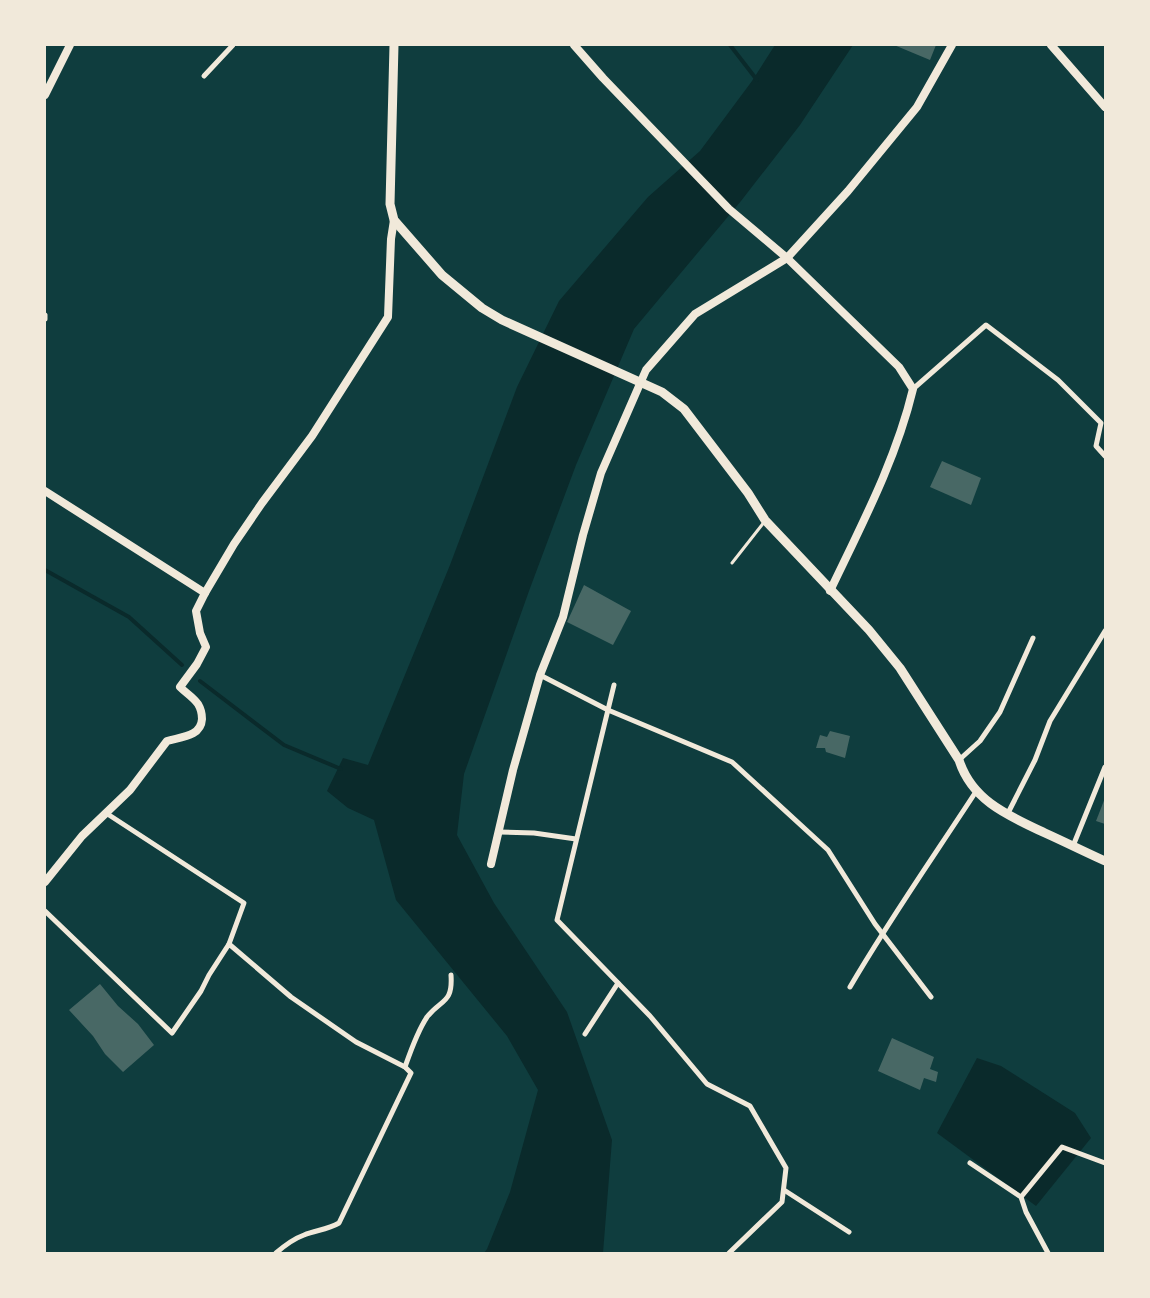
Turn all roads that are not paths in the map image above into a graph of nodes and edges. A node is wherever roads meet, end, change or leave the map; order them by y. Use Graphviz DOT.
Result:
graph roads {
  1 [pos="70,45"];
  2 [pos="233,45"];
  3 [pos="394,45"];
  4 [pos="574,45"];
  5 [pos="952,45"];
  6 [pos="1050,45"];
  7 [pos="204,76"];
  8 [pos="45,95"];
  9 [pos="1105,107"];
  10 [pos="394,220"];
  11 [pos="787,258"];
  12 [pos="913,389"];
  13 [pos="1105,456"];
  14 [pos="45,491"];
  15 [pos="766,520"];
  16 [pos="732,564"];
  17 [pos="830,591"];
  18 [pos="204,593"];
  19 [pos="1105,631"];
  20 [pos="1033,638"];
  21 [pos="540,675"];
  22 [pos="614,685"];
  23 [pos="608,710"];
  24 [pos="959,760"];
  25 [pos="1105,767"];
  26 [pos="977,790"];
  27 [pos="106,813"];
  28 [pos="1007,815"];
  29 [pos="499,832"];
  30 [pos="576,839"];
  31 [pos="1073,846"];
  32 [pos="1105,861"];
  33 [pos="491,864"];
  34 [pos="45,882"];
  35 [pos="45,911"];
  36 [pos="882,932"];
  37 [pos="229,944"];
  38 [pos="451,976"];
  39 [pos="618,983"];
  40 [pos="850,987"];
  41 [pos="931,997"];
  42 [pos="585,1034"];
  43 [pos="405,1068"];
  44 [pos="970,1163"];
  45 [pos="1105,1164"];
  46 [pos="784,1190"];
  47 [pos="1021,1197"];
  48 [pos="849,1232"];
  49 [pos="276,1253"];
  50 [pos="729,1253"];
  51 [pos="1048,1253"];
  1 -- 8 [label="street"];
  2 -- 7 [label="street"];
  3 -- 10 [label="main road"];
  4 -- 11 [label="street"];
  5 -- 11 [label="street"];
  6 -- 9 [label="street"];
  10 -- 15 [label="main road"];
  10 -- 18 [label="street"];
  11 -- 12 [label="street"];
  11 -- 21 [label="street"];
  12 -- 13 [label="street"];
  12 -- 17 [label="street"];
  14 -- 18 [label="street"];
  15 -- 16 [label="lane"];
  15 -- 17 [label="main road"];
  17 -- 24 [label="main road"];
  18 -- 27 [label="street"];
  19 -- 28 [label="street"];
  20 -- 24 [label="street"];
  21 -- 23 [label="street"];
  21 -- 29 [label="street"];
  22 -- 23 [label="street"];
  23 -- 30 [label="street"];
  23 -- 36 [label="street"];
  24 -- 26 [label="main road"];
  25 -- 31 [label="street"];
  26 -- 28 [label="main road"];
  26 -- 36 [label="street"];
  27 -- 34 [label="street"];
  27 -- 37 [label="street"];
  28 -- 31 [label="main road"];
  29 -- 30 [label="street"];
  29 -- 33 [label="street"];
  30 -- 39 [label="street"];
  31 -- 32 [label="main road"];
  35 -- 37 [label="street"];
  36 -- 40 [label="street"];
  36 -- 41 [label="street"];
  37 -- 43 [label="street"];
  38 -- 43 [label="street"];
  39 -- 42 [label="street"];
  39 -- 46 [label="street"];
  43 -- 49 [label="street"];
  44 -- 47 [label="street"];
  45 -- 47 [label="street"];
  46 -- 48 [label="street"];
  46 -- 50 [label="street"];
  47 -- 51 [label="street"];
}
